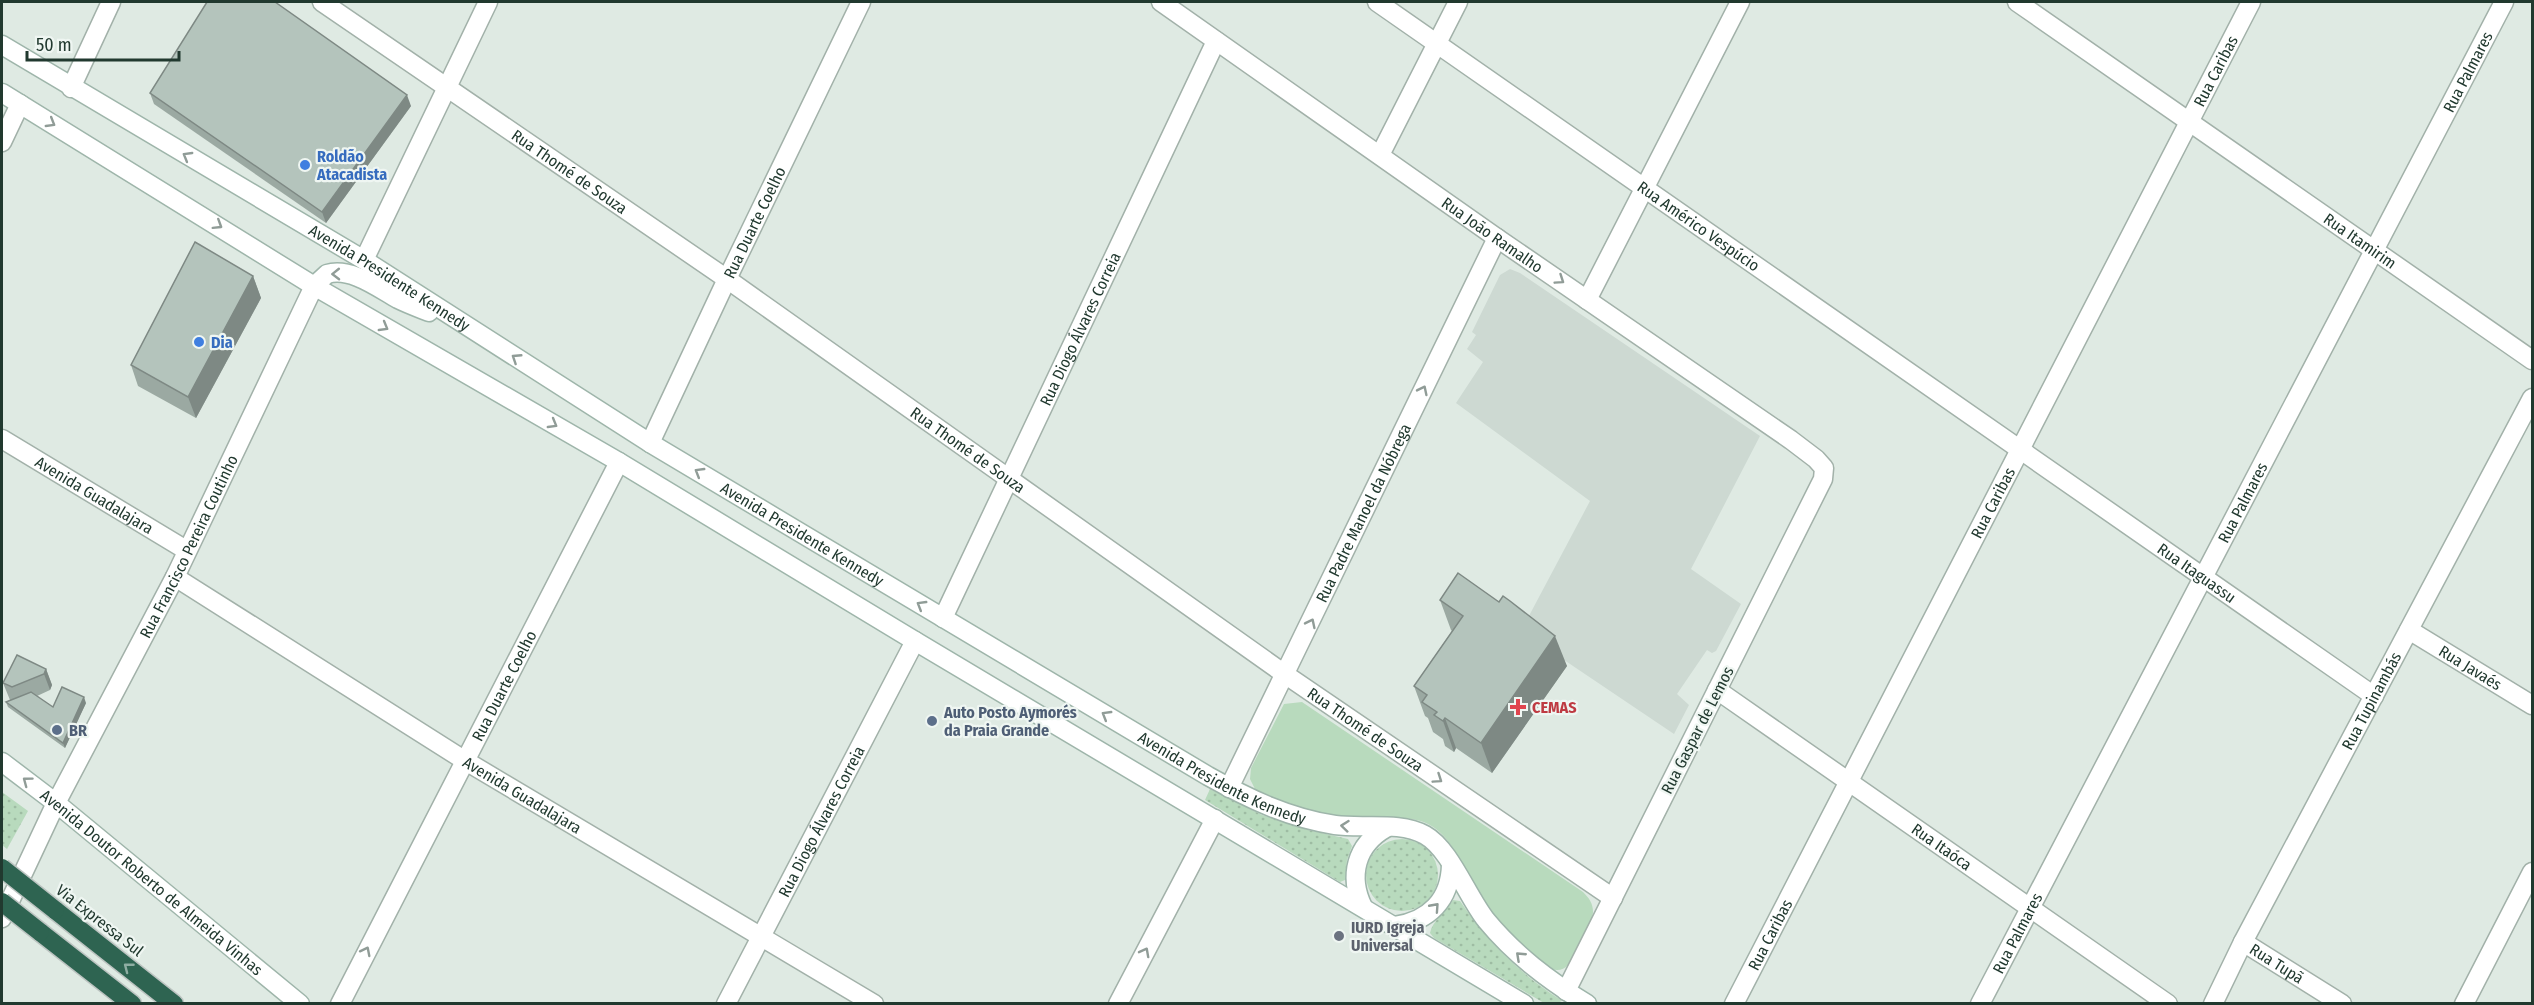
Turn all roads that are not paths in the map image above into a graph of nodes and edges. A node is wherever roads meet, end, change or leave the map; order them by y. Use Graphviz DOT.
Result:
graph roads {
  1 [pos="111,2"];
  2 [pos="322,2"];
  3 [pos="488,2"];
  4 [pos="861,2"];
  5 [pos="1164,2"];
  6 [pos="1377,2"];
  7 [pos="1458,2"];
  8 [pos="1740,2"];
  9 [pos="2018,2"];
  10 [pos="2251,2"];
  11 [pos="2504,2"];
  12 [pos="1216,41"];
  13 [pos="1437,43"];
  14 [pos="2,45"];
  15 [pos="448,86"];
  16 [pos="71,88"];
  17 [pos="2,93"];
  18 [pos="20,104"];
  19 [pos="2188,121"];
  20 [pos="2,142"];
  21 [pos="1380,155"];
  22 [pos="1645,187"];
  23 [pos="1497,238"];
  24 [pos="2374,250"];
  25 [pos="364,260"];
  26 [pos="727,279"];
  27 [pos="314,286"];
  28 [pos="1587,300"];
  29 [pos="448,315"];
  30 [pos="2532,360"];
  31 [pos="2532,398"];
  32 [pos="2,439"];
  33 [pos="650,443"];
  34 [pos="2020,448"];
  35 [pos="619,462"];
  36 [pos="1824,468"];
  37 [pos="1009,480"];
  38 [pos="186,550"];
  39 [pos="2203,576"];
  40 [pos="175,577"];
  41 [pos="943,618"];
  42 [pos="2409,630"];
  43 [pos="915,641"];
  44 [pos="1286,675"];
  45 [pos="1717,690"];
  46 [pos="2374,696"];
  47 [pos="2532,705"];
  48 [pos="464,759"];
  49 [pos="2,762"];
  50 [pos="1849,781"];
  51 [pos="1229,788"];
  52 [pos="56,803"];
  53 [pos="1215,819"];
  54 [pos="1386,828"];
  55 [pos="1450,865"];
  56 [pos="2,868"];
  57 [pos="2532,872"];
  58 [pos="1613,897"];
  59 [pos="2,902"];
  60 [pos="1363,907"];
  61 [pos="2030,908"];
  62 [pos="2,918"];
  63 [pos="1395,926"];
  64 [pos="761,935"];
  65 [pos="2243,942"];
  66 [pos="1566,991"];
  67 [pos="132,1004"];
  68 [pos="174,1004"];
  69 [pos="300,1004"];
  70 [pos="339,1004"];
  71 [pos="726,1004"];
  72 [pos="874,1004"];
  73 [pos="1118,1004"];
  74 [pos="1524,1004"];
  75 [pos="1587,1004"];
  76 [pos="1734,1004"];
  77 [pos="1980,1004"];
  78 [pos="2168,1004"];
  79 [pos="2212,1004"];
  80 [pos="2342,1004"];
  81 [pos="2464,1004"];
  1 -- 16 [label="street"];
  2 -- 15 [label="street, Rua Thomé de Souza"];
  3 -- 15 [label="street"];
  4 -- 26 [label="street, Rua Duarte Coelho"];
  5 -- 12 [label="street, Rua João Ramalho"];
  6 -- 13 [label="street, Rua Américo Vespúcio"];
  7 -- 13 [label="street"];
  8 -- 22 [label="street"];
  9 -- 19 [label="street, Rua Itamirim"];
  10 -- 19 [label="street, Rua Caribas"];
  11 -- 24 [label="street, Rua Palmares"];
  12 -- 21 [label="street, Rua João Ramalho"];
  12 -- 37 [label="street, Rua Diogo Álvares Correia"];
  13 -- 21 [label="street"];
  13 -- 22 [label="street, Rua Américo Vespúcio"];
  14 -- 16 [label="street, Avenida Presidente Kennedy"];
  15 -- 25 [label="street"];
  15 -- 26 [label="street, Rua Thomé de Souza"];
  25 -- 16 [label="street, Avenida Presidente Kennedy, one-way"];
  17 -- 18 [label="street, Avenida Presidente Kennedy"];
  18 -- 20 [label="street"];
  18 -- 27 [label="street, Avenida Presidente Kennedy, one-way"];
  19 -- 24 [label="street, Rua Itamirim"];
  19 -- 34 [label="street, Rua Caribas"];
  21 -- 23 [label="street, Rua João Ramalho"];
  22 -- 28 [label="street"];
  22 -- 34 [label="street, Rua Américo Vespúcio"];
  23 -- 28 [label="street, Rua João Ramalho, one-way"];
  44 -- 23 [label="street, Rua Padre Manoel da Nóbrega, one-way"];
  24 -- 30 [label="street, Rua Itamirim"];
  24 -- 39 [label="street, Rua Palmares"];
  25 -- 29 [label="street, Avenida Presidente Kennedy"];
  26 -- 33 [label="street, Rua Duarte Coelho"];
  26 -- 37 [label="street, Rua Thomé de Souza"];
  29 -- 27 [label="street, one-way"];
  27 -- 35 [label="street, Avenida Presidente Kennedy, one-way"];
  27 -- 38 [label="street, Rua Francisco Pereira Coutinho"];
  28 -- 36 [label="street, Rua João Ramalho"];
  33 -- 29 [label="street, Avenida Presidente Kennedy, one-way"];
  31 -- 42 [label="street, Rua Tupinambás"];
  32 -- 38 [label="street, Avenida Guadalajara"];
  41 -- 33 [label="street, Avenida Presidente Kennedy, one-way"];
  34 -- 39 [label="street, Rua Itaguassu"];
  34 -- 50 [label="street, Rua Caribas"];
  35 -- 43 [label="street, Avenida Presidente Kennedy"];
  35 -- 48 [label="street, Rua Duarte Coelho"];
  36 -- 45 [label="street, Rua Gaspar de Lemos"];
  37 -- 41 [label="street, Rua Diogo Álvares Correia"];
  37 -- 44 [label="street, Rua Thomé de Souza"];
  38 -- 40 [label="street, Rua Francisco Pereira Coutinho"];
  39 -- 46 [label="street, Rua Itaguassu"];
  39 -- 61 [label="street, Rua Palmares"];
  40 -- 48 [label="street, Avenida Guadalajara"];
  40 -- 52 [label="street, Rua Francisco Pereira Coutinho"];
  51 -- 41 [label="street, Avenida Presidente Kennedy, one-way"];
  42 -- 46 [label="street, Rua Tupinambás"];
  42 -- 47 [label="street, Rua Javaés"];
  43 -- 53 [label="street, Avenida Presidente Kennedy"];
  43 -- 64 [label="street, Rua Diogo Álvares Correia"];
  44 -- 51 [label="street, Rua Padre Manoel da Nóbrega"];
  44 -- 58 [label="street, Rua Thomé de Souza, one-way"];
  45 -- 50 [label="street, Rua Itaóca"];
  45 -- 58 [label="street, Rua Gaspar de Lemos"];
  46 -- 65 [label="street, Rua Tupinambás"];
  48 -- 64 [label="street, Avenida Guadalajara"];
  70 -- 48 [label="street, Rua Duarte Coelho, one-way"];
  52 -- 49 [label="street, Avenida Doutor Roberto de Almeida Vinhas, one-way"];
  50 -- 61 [label="street, Rua Itaóca"];
  50 -- 76 [label="street, Rua Caribas"];
  54 -- 51 [label="street, Avenida Presidente Kennedy, one-way"];
  52 -- 62 [label="street, Rua Francisco Pereira Coutinho"];
  52 -- 69 [label="street, Avenida Doutor Roberto de Almeida Vinhas"];
  53 -- 60 [label="street, Avenida Presidente Kennedy"];
  73 -- 53 [label="street, one-way"];
  54 -- 55 [label="street, Avenida Presidente Kennedy"];
  54 -- 60 [label="street"];
  63 -- 55 [label="street, one-way"];
  66 -- 55 [label="street, Avenida Presidente Kennedy, one-way"];
  68 -- 56 [label="highway, Via Expressa Sul, one-way, bridge"];
  57 -- 81 [label="street"];
  58 -- 66 [label="street, Rua Gaspar de Lemos"];
  59 -- 67 [label="highway, bridge"];
  60 -- 63 [label="street, Avenida Presidente Kennedy"];
  61 -- 77 [label="street, Rua Palmares"];
  61 -- 78 [label="street, Rua Itaóca"];
  63 -- 74 [label="street, Avenida Presidente Kennedy"];
  64 -- 71 [label="street, Rua Diogo Álvares Correia"];
  64 -- 72 [label="street, Avenida Guadalajara"];
  65 -- 79 [label="street, Rua Tupinambás"];
  65 -- 80 [label="street, Rua Tupã"];
  66 -- 75 [label="street, Avenida Presidente Kennedy"];
}
